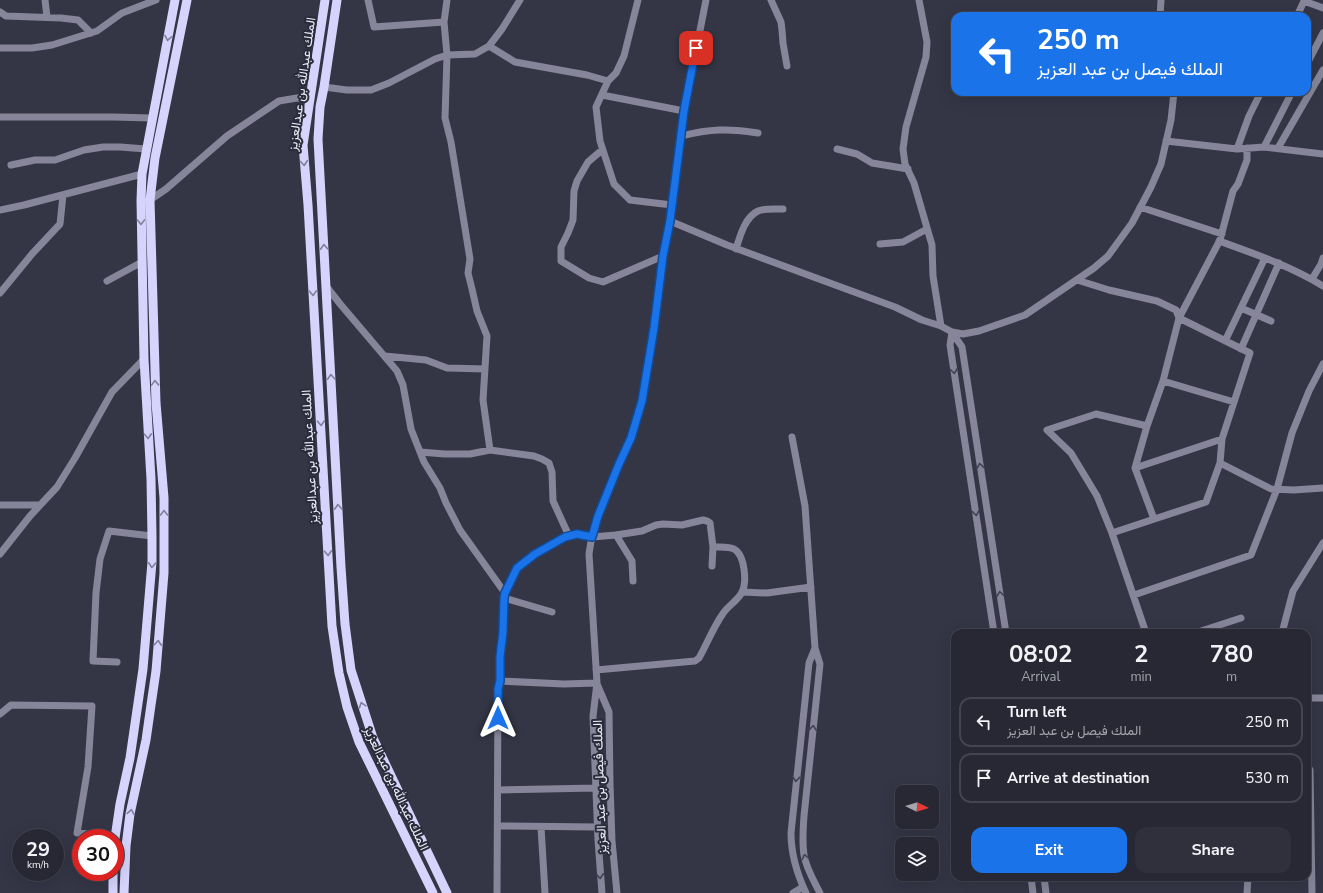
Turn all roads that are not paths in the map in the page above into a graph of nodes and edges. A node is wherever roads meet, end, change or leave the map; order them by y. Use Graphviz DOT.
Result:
graph roads {
  1 [pos="45,0"];
  2 [pos="156,0"];
  3 [pos="175,0"];
  4 [pos="187,0"];
  5 [pos="325,0"];
  6 [pos="337,0"];
  7 [pos="368,0"];
  8 [pos="447,0"];
  9 [pos="520,0"];
  10 [pos="638,0"];
  11 [pos="706,0"];
  12 [pos="771,0"];
  13 [pos="919,0"];
  14 [pos="1161,0"];
  15 [pos="1311,2"];
  16 [pos="1323,8"];
  17 [pos="0,12"];
  18 [pos="1160,12"];
  19 [pos="1299,12"];
  20 [pos="47,17"];
  21 [pos="444,22"];
  22 [pos="91,33"];
  23 [pos="1323,33"];
  24 [pos="489,46"];
  25 [pos="0,48"];
  26 [pos="448,55"];
  27 [pos="1311,56"];
  28 [pos="787,66"];
  29 [pos="1323,70"];
  30 [pos="608,81"];
  31 [pos="324,87"];
  32 [pos="1311,91"];
  33 [pos="602,95"];
  34 [pos="1174,96"];
  35 [pos="1259,96"];
  36 [pos="1290,96"];
  37 [pos="1308,96"];
  38 [pos="310,99"];
  39 [pos="684,111"];
  40 [pos="0,117"];
  41 [pos="152,118"];
  42 [pos="758,133"];
  43 [pos="681,136"];
  44 [pos="1166,142"];
  45 [pos="1264,147"];
  46 [pos="1247,148"];
  47 [pos="1278,148"];
  48 [pos="146,149"];
  49 [pos="837,149"];
  50 [pos="1237,149"];
  51 [pos="602,150"];
  52 [pos="1323,154"];
  53 [pos="11,165"];
  54 [pos="908,169"];
  55 [pos="142,174"];
  56 [pos="63,195"];
  57 [pos="145,200"];
  58 [pos="672,205"];
  59 [pos="1140,207"];
  60 [pos="783,209"];
  61 [pos="0,210"];
  62 [pos="670,221"];
  63 [pos="927,229"];
  64 [pos="1220,238"];
  65 [pos="880,244"];
  66 [pos="736,249"];
  67 [pos="663,256"];
  68 [pos="1265,258"];
  69 [pos="1323,258"];
  70 [pos="142,262"];
  71 [pos="1279,263"];
  72 [pos="1312,279"];
  73 [pos="1077,280"];
  74 [pos="107,281"];
  75 [pos="326,286"];
  76 [pos="1323,286"];
  77 [pos="0,293"];
  78 [pos="1241,308"];
  79 [pos="1256,314"];
  80 [pos="1179,318"];
  81 [pos="1271,322"];
  82 [pos="941,326"];
  83 [pos="952,332"];
  84 [pos="1225,341"];
  85 [pos="1241,349"];
  86 [pos="385,356"];
  87 [pos="144,359"];
  88 [pos="1323,364"];
  89 [pos="485,368"];
  90 [pos="1163,381"];
  91 [pos="1234,402"];
  92 [pos="1147,426"];
  93 [pos="792,437"];
  94 [pos="1222,439"];
  95 [pos="490,450"];
  96 [pos="420,452"];
  97 [pos="1220,463"];
  98 [pos="1135,468"];
  99 [pos="1323,488"];
  100 [pos="1277,489"];
  101 [pos="0,505"];
  102 [pos="40,505"];
  103 [pos="1154,519"];
  104 [pos="1112,533"];
  105 [pos="616,535"];
  106 [pos="152,536"];
  107 [pos="569,536"];
  108 [pos="592,537"];
  109 [pos="1323,543"];
  110 [pos="713,547"];
  111 [pos="0,554"];
  112 [pos="712,566"];
  113 [pos="633,581"];
  114 [pos="811,587"];
  115 [pos="742,592"];
  116 [pos="504,595"];
  117 [pos="1134,595"];
  118 [pos="552,612"];
  119 [pos="1241,618"];
  120 [pos="993,629"];
  121 [pos="1005,629"];
  122 [pos="1145,629"];
  123 [pos="1207,629"];
  124 [pos="1283,629"];
  125 [pos="815,648"];
  126 [pos="117,662"];
  127 [pos="143,669"];
  128 [pos="596,670"];
  129 [pos="156,671"];
  130 [pos="500,681"];
  131 [pos="597,683"];
  132 [pos="1311,698"];
  133 [pos="1323,698"];
  134 [pos="0,714"];
  135 [pos="596,788"];
  136 [pos="498,790"];
  137 [pos="498,826"];
  138 [pos="541,827"];
  139 [pos="597,827"];
  140 [pos="78,829"];
  141 [pos="116,829"];
  142 [pos="1311,832"];
  143 [pos="114,881"];
  144 [pos="1032,881"];
  145 [pos="1044,881"];
  146 [pos="1248,881"];
  147 [pos="805,890"];
  148 [pos="113,893"];
  149 [pos="124,893"];
  150 [pos="433,893"];
  151 [pos="447,893"];
  152 [pos="497,893"];
  153 [pos="544,893"];
  154 [pos="602,893"];
  155 [pos="617,893"];
  156 [pos="793,893"];
  157 [pos="820,893"];
  158 [pos="1033,893"];
  159 [pos="1046,893"];
  160 [pos="1247,893"];
  161 [pos="1312,893"];
  1 -- 20 [label="street"];
  2 -- 22 [label="street"];
  3 -- 41 [label="main road, one-way"];
  4 -- 57 [label="main road"];
  5 -- 38 [label="main road, الملك عبدالله بن عبدالعزيز"];
  6 -- 31 [label="main road, الملك عبدالله بن عبدالعزيز"];
  7 -- 21 [label="street"];
  8 -- 21 [label="street"];
  9 -- 24 [label="street"];
  10 -- 30 [label="street"];
  11 -- 39 [label="street, الملك فيصل بن عبد العزيز"];
  12 -- 28 [label="street"];
  13 -- 54 [label="street"];
  14 -- 18 [label="street"];
  15 -- 16 [label="street"];
  15 -- 19 [label="street"];
  17 -- 20 [label="street"];
  20 -- 22 [label="street"];
  21 -- 26 [label="street"];
  22 -- 25 [label="street"];
  23 -- 27 [label="street"];
  24 -- 26 [label="street"];
  24 -- 30 [label="street"];
  26 -- 31 [label="street"];
  26 -- 89 [label="street"];
  29 -- 32 [label="street"];
  30 -- 33 [label="street"];
  75 -- 31 [label="main road, الملك عبدالله بن عبدالعزيز, one-way"];
  33 -- 39 [label="street"];
  33 -- 51 [label="street"];
  34 -- 44 [label="street"];
  35 -- 50 [label="street"];
  36 -- 45 [label="street"];
  37 -- 47 [label="street"];
  38 -- 57 [label="street"];
  38 -- 150 [label="main road, الملك عبدالله بن عبدالعزيز, one-way"];
  39 -- 43 [label="street, الملك فيصل بن عبد العزيز"];
  40 -- 41 [label="street"];
  41 -- 48 [label="main road"];
  42 -- 43 [label="street"];
  43 -- 58 [label="street, الملك فيصل بن عبد العزيز"];
  44 -- 50 [label="street"];
  44 -- 59 [label="street"];
  45 -- 46 [label="street"];
  45 -- 47 [label="street"];
  46 -- 50 [label="street"];
  46 -- 64 [label="street"];
  47 -- 52 [label="street"];
  48 -- 53 [label="street"];
  48 -- 55 [label="main road"];
  49 -- 54 [label="street"];
  51 -- 58 [label="street"];
  51 -- 67 [label="street"];
  54 -- 63 [label="street"];
  55 -- 56 [label="street"];
  55 -- 57 [label="main road"];
  56 -- 61 [label="street"];
  56 -- 77 [label="street"];
  57 -- 70 [label="main road, one-way"];
  129 -- 57 [label="main road, one-way"];
  58 -- 62 [label="street, الملك فيصل بن عبد العزيز"];
  59 -- 64 [label="street"];
  59 -- 73 [label="street"];
  60 -- 66 [label="street"];
  62 -- 66 [label="street"];
  62 -- 67 [label="street, الملك فيصل بن عبد العزيز"];
  63 -- 65 [label="street"];
  63 -- 82 [label="street"];
  64 -- 68 [label="street"];
  64 -- 80 [label="street"];
  66 -- 82 [label="street"];
  67 -- 108 [label="street, الملك فيصل بن عبد العزيز"];
  68 -- 71 [label="street"];
  68 -- 78 [label="street"];
  69 -- 72 [label="street"];
  70 -- 74 [label="street"];
  70 -- 87 [label="main road"];
  71 -- 72 [label="street"];
  71 -- 79 [label="street"];
  72 -- 76 [label="street"];
  73 -- 80 [label="street"];
  73 -- 83 [label="street"];
  75 -- 86 [label="street"];
  151 -- 75 [label="main road, الملك عبدالله بن عبدالعزيز, one-way"];
  78 -- 79 [label="street"];
  78 -- 84 [label="street"];
  79 -- 81 [label="street"];
  79 -- 85 [label="street"];
  80 -- 84 [label="street"];
  80 -- 90 [label="street"];
  82 -- 83 [label="street"];
  83 -- 120 [label="street, one-way"];
  121 -- 83 [label="street, one-way"];
  84 -- 85 [label="street"];
  85 -- 91 [label="street"];
  86 -- 89 [label="street"];
  86 -- 96 [label="street"];
  87 -- 102 [label="street"];
  87 -- 106 [label="main road, one-way"];
  88 -- 100 [label="street"];
  89 -- 95 [label="street"];
  90 -- 91 [label="street"];
  90 -- 92 [label="street"];
  91 -- 94 [label="street"];
  92 -- 98 [label="street"];
  92 -- 104 [label="street"];
  93 -- 114 [label="street"];
  94 -- 97 [label="street"];
  94 -- 98 [label="street"];
  95 -- 96 [label="street"];
  95 -- 107 [label="street"];
  96 -- 116 [label="street"];
  97 -- 100 [label="street"];
  97 -- 103 [label="street"];
  98 -- 103 [label="street"];
  99 -- 100 [label="street"];
  100 -- 117 [label="street"];
  101 -- 102 [label="street"];
  102 -- 111 [label="street"];
  103 -- 104 [label="street"];
  104 -- 117 [label="street"];
  105 -- 108 [label="street"];
  105 -- 110 [label="street"];
  105 -- 113 [label="street"];
  106 -- 126 [label="street"];
  106 -- 127 [label="main road, one-way"];
  107 -- 108 [label="street"];
  107 -- 116 [label="street"];
  108 -- 128 [label="street, الملك فيصل بن عبد العزيز"];
  109 -- 124 [label="street"];
  110 -- 112 [label="street"];
  110 -- 115 [label="street"];
  114 -- 115 [label="street"];
  114 -- 125 [label="street"];
  115 -- 128 [label="street"];
  116 -- 118 [label="street"];
  116 -- 130 [label="street"];
  117 -- 122 [label="street"];
  119 -- 123 [label="street"];
  125 -- 147 [label="street, one-way"];
  157 -- 125 [label="street, one-way"];
  127 -- 129 [label="main road"];
  127 -- 141 [label="main road"];
  128 -- 131 [label="street, الملك فيصل بن عبد العزيز"];
  149 -- 129 [label="main road, one-way"];
  130 -- 131 [label="street"];
  130 -- 136 [label="street"];
  131 -- 135 [label="street, الملك فيصل بن عبد العزيز"];
  131 -- 155 [label="street, الملك فيصل بن عبد العزيز"];
  132 -- 133 [label="street"];
  134 -- 140 [label="street"];
  135 -- 136 [label="street"];
  135 -- 139 [label="street, الملك فيصل بن عبد العزيز"];
  136 -- 137 [label="street"];
  137 -- 138 [label="street"];
  137 -- 152 [label="street"];
  138 -- 139 [label="street"];
  138 -- 153 [label="street"];
  139 -- 154 [label="street, الملك فيصل بن عبد العزيز, one-way"];
  142 -- 161 [label="street"];
  143 -- 148 [label="main road"];
  144 -- 158 [label="street"];
  145 -- 159 [label="street"];
  146 -- 160 [label="street"];
  147 -- 156 [label="street"];
}
